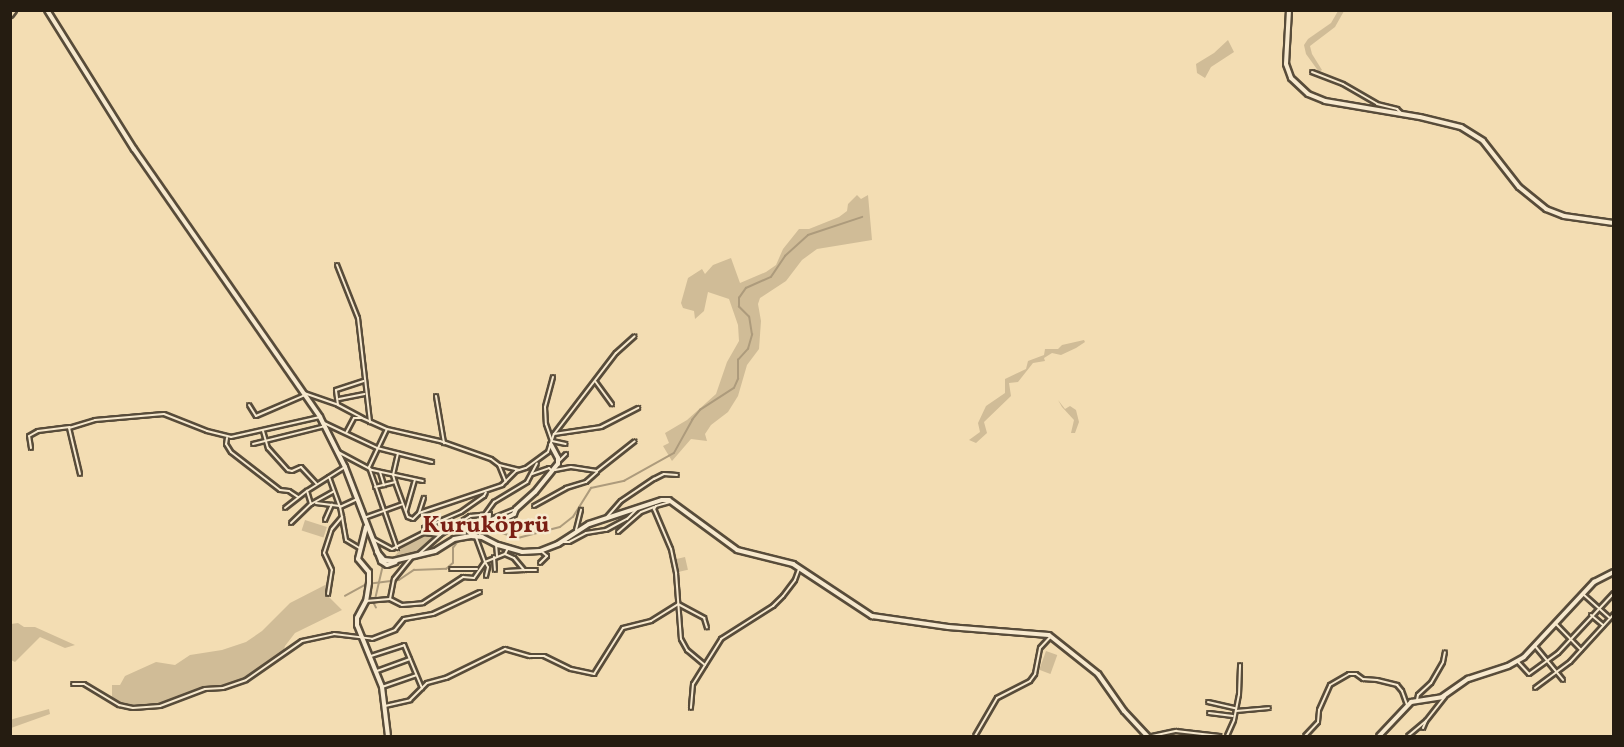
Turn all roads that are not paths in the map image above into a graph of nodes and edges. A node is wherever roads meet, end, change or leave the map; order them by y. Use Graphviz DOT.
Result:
graph roads {
  1 [pos="47,10"];
  2 [pos="1289,10"];
  3 [pos="1312,72"];
  4 [pos="1401,113"];
  5 [pos="1614,223"];
  6 [pos="337,265"];
  7 [pos="634,336"];
  8 [pos="553,377"];
  9 [pos="364,381"];
  10 [pos="595,381"];
  11 [pos="304,394"];
  12 [pos="365,394"];
  13 [pos="436,396"];
  14 [pos="338,399"];
  15 [pos="612,404"];
  16 [pos="249,405"];
  17 [pos="338,405"];
  18 [pos="638,408"];
  19 [pos="320,417"];
  20 [pos="362,418"];
  21 [pos="370,422"];
  22 [pos="325,425"];
  23 [pos="70,426"];
  24 [pos="387,429"];
  25 [pos="263,431"];
  26 [pos="346,433"];
  27 [pos="554,434"];
  28 [pos="229,436"];
  29 [pos="266,441"];
  30 [pos="635,441"];
  31 [pos="444,443"];
  32 [pos="551,443"];
  33 [pos="253,444"];
  34 [pos="566,444"];
  35 [pos="31,447"];
  36 [pos="377,448"];
  37 [pos="339,452"];
  38 [pos="398,454"];
  39 [pos="566,454"];
  40 [pos="538,460"];
  41 [pos="559,461"];
  42 [pos="432,462"];
  43 [pos="499,465"];
  44 [pos="345,467"];
  45 [pos="369,467"];
  46 [pos="519,470"];
  47 [pos="552,471"];
  48 [pos="597,471"];
  49 [pos="380,472"];
  50 [pos="80,474"];
  51 [pos="532,474"];
  52 [pos="393,475"];
  53 [pos="677,475"];
  54 [pos="329,477"];
  55 [pos="415,480"];
  56 [pos="423,481"];
  57 [pos="395,482"];
  58 [pos="506,482"];
  59 [pos="317,484"];
  60 [pos="384,485"];
  61 [pos="375,487"];
  62 [pos="307,491"];
  63 [pos="334,491"];
  64 [pos="486,491"];
  65 [pos="298,497"];
  66 [pos="424,498"];
  67 [pos="357,499"];
  68 [pos="671,502"];
  69 [pos="312,504"];
  70 [pos="332,504"];
  71 [pos="403,504"];
  72 [pos="340,506"];
  73 [pos="534,506"];
  74 [pos="654,507"];
  75 [pos="285,508"];
  76 [pos="516,509"];
  77 [pos="637,509"];
  78 [pos="581,510"];
  79 [pos="384,512"];
  80 [pos="406,512"];
  81 [pos="419,513"];
  82 [pos="486,513"];
  83 [pos="342,517"];
  84 [pos="364,518"];
  85 [pos="490,519"];
  86 [pos="606,519"];
  87 [pos="324,520"];
  88 [pos="291,523"];
  89 [pos="366,526"];
  90 [pos="489,526"];
  91 [pos="576,531"];
  92 [pos="424,532"];
  93 [pos="618,532"];
  94 [pos="440,535"];
  95 [pos="370,537"];
  96 [pos="484,538"];
  97 [pos="476,539"];
  98 [pos="496,544"];
  99 [pos="558,544"];
  100 [pos="397,548"];
  101 [pos="508,548"];
  102 [pos="361,549"];
  103 [pos="541,551"];
  104 [pos="420,553"];
  105 [pos="505,554"];
  106 [pos="414,555"];
  107 [pos="496,556"];
  108 [pos="484,562"];
  109 [pos="540,563"];
  110 [pos="799,568"];
  111 [pos="451,569"];
  112 [pos="478,569"];
  113 [pos="495,570"];
  114 [pos="524,570"];
  115 [pos="537,570"];
  116 [pos="506,572"];
  117 [pos="1613,573"];
  118 [pos="486,576"];
  119 [pos="480,592"];
  120 [pos="1614,593"];
  121 [pos="328,594"];
  122 [pos="1583,594"];
  123 [pos="390,599"];
  124 [pos="366,601"];
  125 [pos="678,604"];
  126 [pos="1599,607"];
  127 [pos="1614,614"];
  128 [pos="1591,615"];
  129 [pos="1610,618"];
  130 [pos="1556,624"];
  131 [pos="1603,625"];
  132 [pos="707,628"];
  133 [pos="1051,636"];
  134 [pos="1571,638"];
  135 [pos="363,639"];
  136 [pos="1535,646"];
  137 [pos="1581,650"];
  138 [pos="1445,651"];
  139 [pos="371,656"];
  140 [pos="410,659"];
  141 [pos="1547,660"];
  142 [pos="1517,661"];
  143 [pos="705,665"];
  144 [pos="1240,665"];
  145 [pos="377,671"];
  146 [pos="1557,673"];
  147 [pos="417,675"];
  148 [pos="1563,680"];
  149 [pos="73,684"];
  150 [pos="382,687"];
  151 [pos="422,688"];
  152 [pos="1535,688"];
  153 [pos="1445,695"];
  154 [pos="1417,700"];
  155 [pos="1208,702"];
  156 [pos="1407,705"];
  157 [pos="385,706"];
  158 [pos="690,708"];
  159 [pos="1269,708"];
  160 [pos="1236,710"];
  161 [pos="1209,713"];
  162 [pos="1235,716"];
  163 [pos="1426,721"];
  164 [pos="1423,728"];
  165 [pos="388,736"];
  166 [pos="975,736"];
  167 [pos="1147,736"];
  168 [pos="1152,736"];
  169 [pos="1220,736"];
  170 [pos="1227,736"];
  171 [pos="1305,736"];
  172 [pos="1379,736"];
  173 [pos="1408,736"];
  1 -- 11 [label="street"];
  2 -- 4 [label="street"];
  3 -- 4 [label="street"];
  4 -- 5 [label="street"];
  6 -- 9 [label="street"];
  7 -- 10 [label="street"];
  8 -- 32 [label="street"];
  9 -- 12 [label="street"];
  9 -- 14 [label="street"];
  10 -- 15 [label="street"];
  10 -- 27 [label="street"];
  11 -- 16 [label="street"];
  11 -- 17 [label="street"];
  11 -- 19 [label="street"];
  12 -- 14 [label="street"];
  12 -- 21 [label="street"];
  13 -- 31 [label="street"];
  14 -- 17 [label="street"];
  17 -- 20 [label="street"];
  18 -- 27 [label="street"];
  19 -- 22 [label="street"];
  19 -- 25 [label="street"];
  20 -- 21 [label="street"];
  20 -- 26 [label="street"];
  21 -- 24 [label="street"];
  22 -- 26 [label="street"];
  22 -- 29 [label="street"];
  22 -- 37 [label="street"];
  23 -- 28 [label="street"];
  23 -- 35 [label="street"];
  23 -- 50 [label="street"];
  24 -- 31 [label="street"];
  24 -- 36 [label="street"];
  25 -- 28 [label="street"];
  25 -- 29 [label="street"];
  26 -- 36 [label="street"];
  27 -- 32 [label="street"];
  28 -- 65 [label="street"];
  29 -- 33 [label="street"];
  29 -- 59 [label="street"];
  30 -- 48 [label="street"];
  31 -- 43 [label="street"];
  32 -- 34 [label="street"];
  32 -- 40 [label="street"];
  32 -- 41 [label="street"];
  36 -- 38 [label="street"];
  36 -- 45 [label="street"];
  37 -- 44 [label="street"];
  37 -- 45 [label="street"];
  38 -- 42 [label="street"];
  38 -- 52 [label="street"];
  39 -- 41 [label="street"];
  40 -- 46 [label="street"];
  40 -- 51 [label="street"];
  41 -- 47 [label="street"];
  43 -- 46 [label="street"];
  43 -- 58 [label="street"];
  44 -- 54 [label="street"];
  44 -- 67 [label="street"];
  45 -- 49 [label="street"];
  45 -- 61 [label="street"];
  46 -- 58 [label="street"];
  47 -- 48 [label="street"];
  47 -- 51 [label="street"];
  47 -- 76 [label="street"];
  48 -- 73 [label="street"];
  49 -- 52 [label="street"];
  49 -- 60 [label="street"];
  51 -- 82 [label="street"];
  52 -- 55 [label="street"];
  52 -- 57 [label="street"];
  53 -- 86 [label="street"];
  54 -- 59 [label="street"];
  54 -- 63 [label="street"];
  55 -- 56 [label="street"];
  55 -- 80 [label="street"];
  57 -- 60 [label="street"];
  57 -- 71 [label="street"];
  58 -- 64 [label="street"];
  59 -- 62 [label="street"];
  60 -- 61 [label="street"];
  61 -- 79 [label="street"];
  62 -- 65 [label="street"];
  62 -- 69 [label="street"];
  63 -- 69 [label="street"];
  63 -- 72 [label="street"];
  64 -- 81 [label="street"];
  64 -- 92 [label="street"];
  65 -- 75 [label="street"];
  66 -- 81 [label="street"];
  67 -- 72 [label="street"];
  67 -- 84 [label="street"];
  68 -- 74 [label="street"];
  68 -- 77 [label="street"];
  68 -- 110 [label="street"];
  69 -- 70 [label="street"];
  69 -- 88 [label="street"];
  70 -- 72 [label="street"];
  70 -- 87 [label="street"];
  71 -- 79 [label="street"];
  71 -- 80 [label="street"];
  72 -- 83 [label="street"];
  74 -- 93 [label="street"];
  74 -- 125 [label="street"];
  76 -- 85 [label="street"];
  76 -- 90 [label="street"];
  77 -- 86 [label="street"];
  77 -- 99 [label="street"];
  78 -- 91 [label="street"];
  79 -- 84 [label="street"];
  79 -- 100 [label="street"];
  80 -- 81 [label="street"];
  82 -- 85 [label="street"];
  82 -- 94 [label="street"];
  83 -- 102 [label="street"];
  83 -- 121 [label="street"];
  84 -- 89 [label="street"];
  85 -- 90 [label="street"];
  86 -- 91 [label="street"];
  89 -- 95 [label="street"];
  89 -- 102 [label="street"];
  90 -- 97 [label="street"];
  91 -- 99 [label="street"];
  92 -- 94 [label="street"];
  92 -- 100 [label="street"];
  94 -- 104 [label="street"];
  95 -- 100 [label="street"];
  95 -- 106 [label="street"];
  96 -- 97 [label="street"];
  96 -- 97 [label="street"];
  96 -- 98 [label="street"];
  97 -- 104 [label="street"];
  97 -- 108 [label="street"];
  98 -- 101 [label="street"];
  98 -- 107 [label="street"];
  99 -- 103 [label="street"];
  101 -- 103 [label="street"];
  101 -- 105 [label="street"];
  102 -- 124 [label="street"];
  103 -- 109 [label="street"];
  104 -- 106 [label="street"];
  105 -- 107 [label="street"];
  105 -- 114 [label="street"];
  106 -- 123 [label="street"];
  107 -- 108 [label="street"];
  107 -- 113 [label="street"];
  108 -- 112 [label="street"];
  108 -- 118 [label="street"];
  110 -- 133 [label="street"];
  110 -- 143 [label="street"];
  111 -- 112 [label="street"];
  112 -- 123 [label="street"];
  114 -- 115 [label="street"];
  114 -- 116 [label="street"];
  117 -- 122 [label="street"];
  119 -- 135 [label="street"];
  120 -- 126 [label="street"];
  122 -- 126 [label="street"];
  122 -- 130 [label="street"];
  123 -- 124 [label="street"];
  124 -- 135 [label="street"];
  125 -- 132 [label="street"];
  125 -- 143 [label="street"];
  125 -- 151 [label="street"];
  126 -- 128 [label="street"];
  126 -- 129 [label="street"];
  127 -- 129 [label="street"];
  128 -- 131 [label="street"];
  128 -- 134 [label="street"];
  129 -- 131 [label="street"];
  130 -- 134 [label="street"];
  130 -- 136 [label="street"];
  131 -- 137 [label="street"];
  133 -- 166 [label="street"];
  133 -- 167 [label="street"];
  134 -- 137 [label="street"];
  134 -- 141 [label="street"];
  135 -- 139 [label="street"];
  135 -- 149 [label="street"];
  136 -- 141 [label="street"];
  136 -- 142 [label="street"];
  137 -- 146 [label="street"];
  138 -- 154 [label="street"];
  139 -- 140 [label="street"];
  139 -- 145 [label="street"];
  140 -- 145 [label="street"];
  140 -- 147 [label="street"];
  141 -- 142 [label="street"];
  141 -- 146 [label="street"];
  142 -- 153 [label="street"];
  143 -- 158 [label="street"];
  144 -- 160 [label="street"];
  145 -- 150 [label="street"];
  146 -- 148 [label="street"];
  146 -- 152 [label="street"];
  147 -- 150 [label="street"];
  147 -- 151 [label="street"];
  150 -- 157 [label="street"];
  151 -- 157 [label="street"];
  153 -- 154 [label="street"];
  153 -- 163 [label="street"];
  154 -- 156 [label="street"];
  155 -- 160 [label="street"];
  156 -- 171 [label="street"];
  156 -- 172 [label="street"];
  157 -- 165 [label="street"];
  159 -- 160 [label="street"];
  160 -- 162 [label="street"];
  161 -- 162 [label="street"];
  162 -- 170 [label="street"];
  163 -- 164 [label="street"];
  163 -- 173 [label="street"];
  168 -- 169 [label="street"];
}
